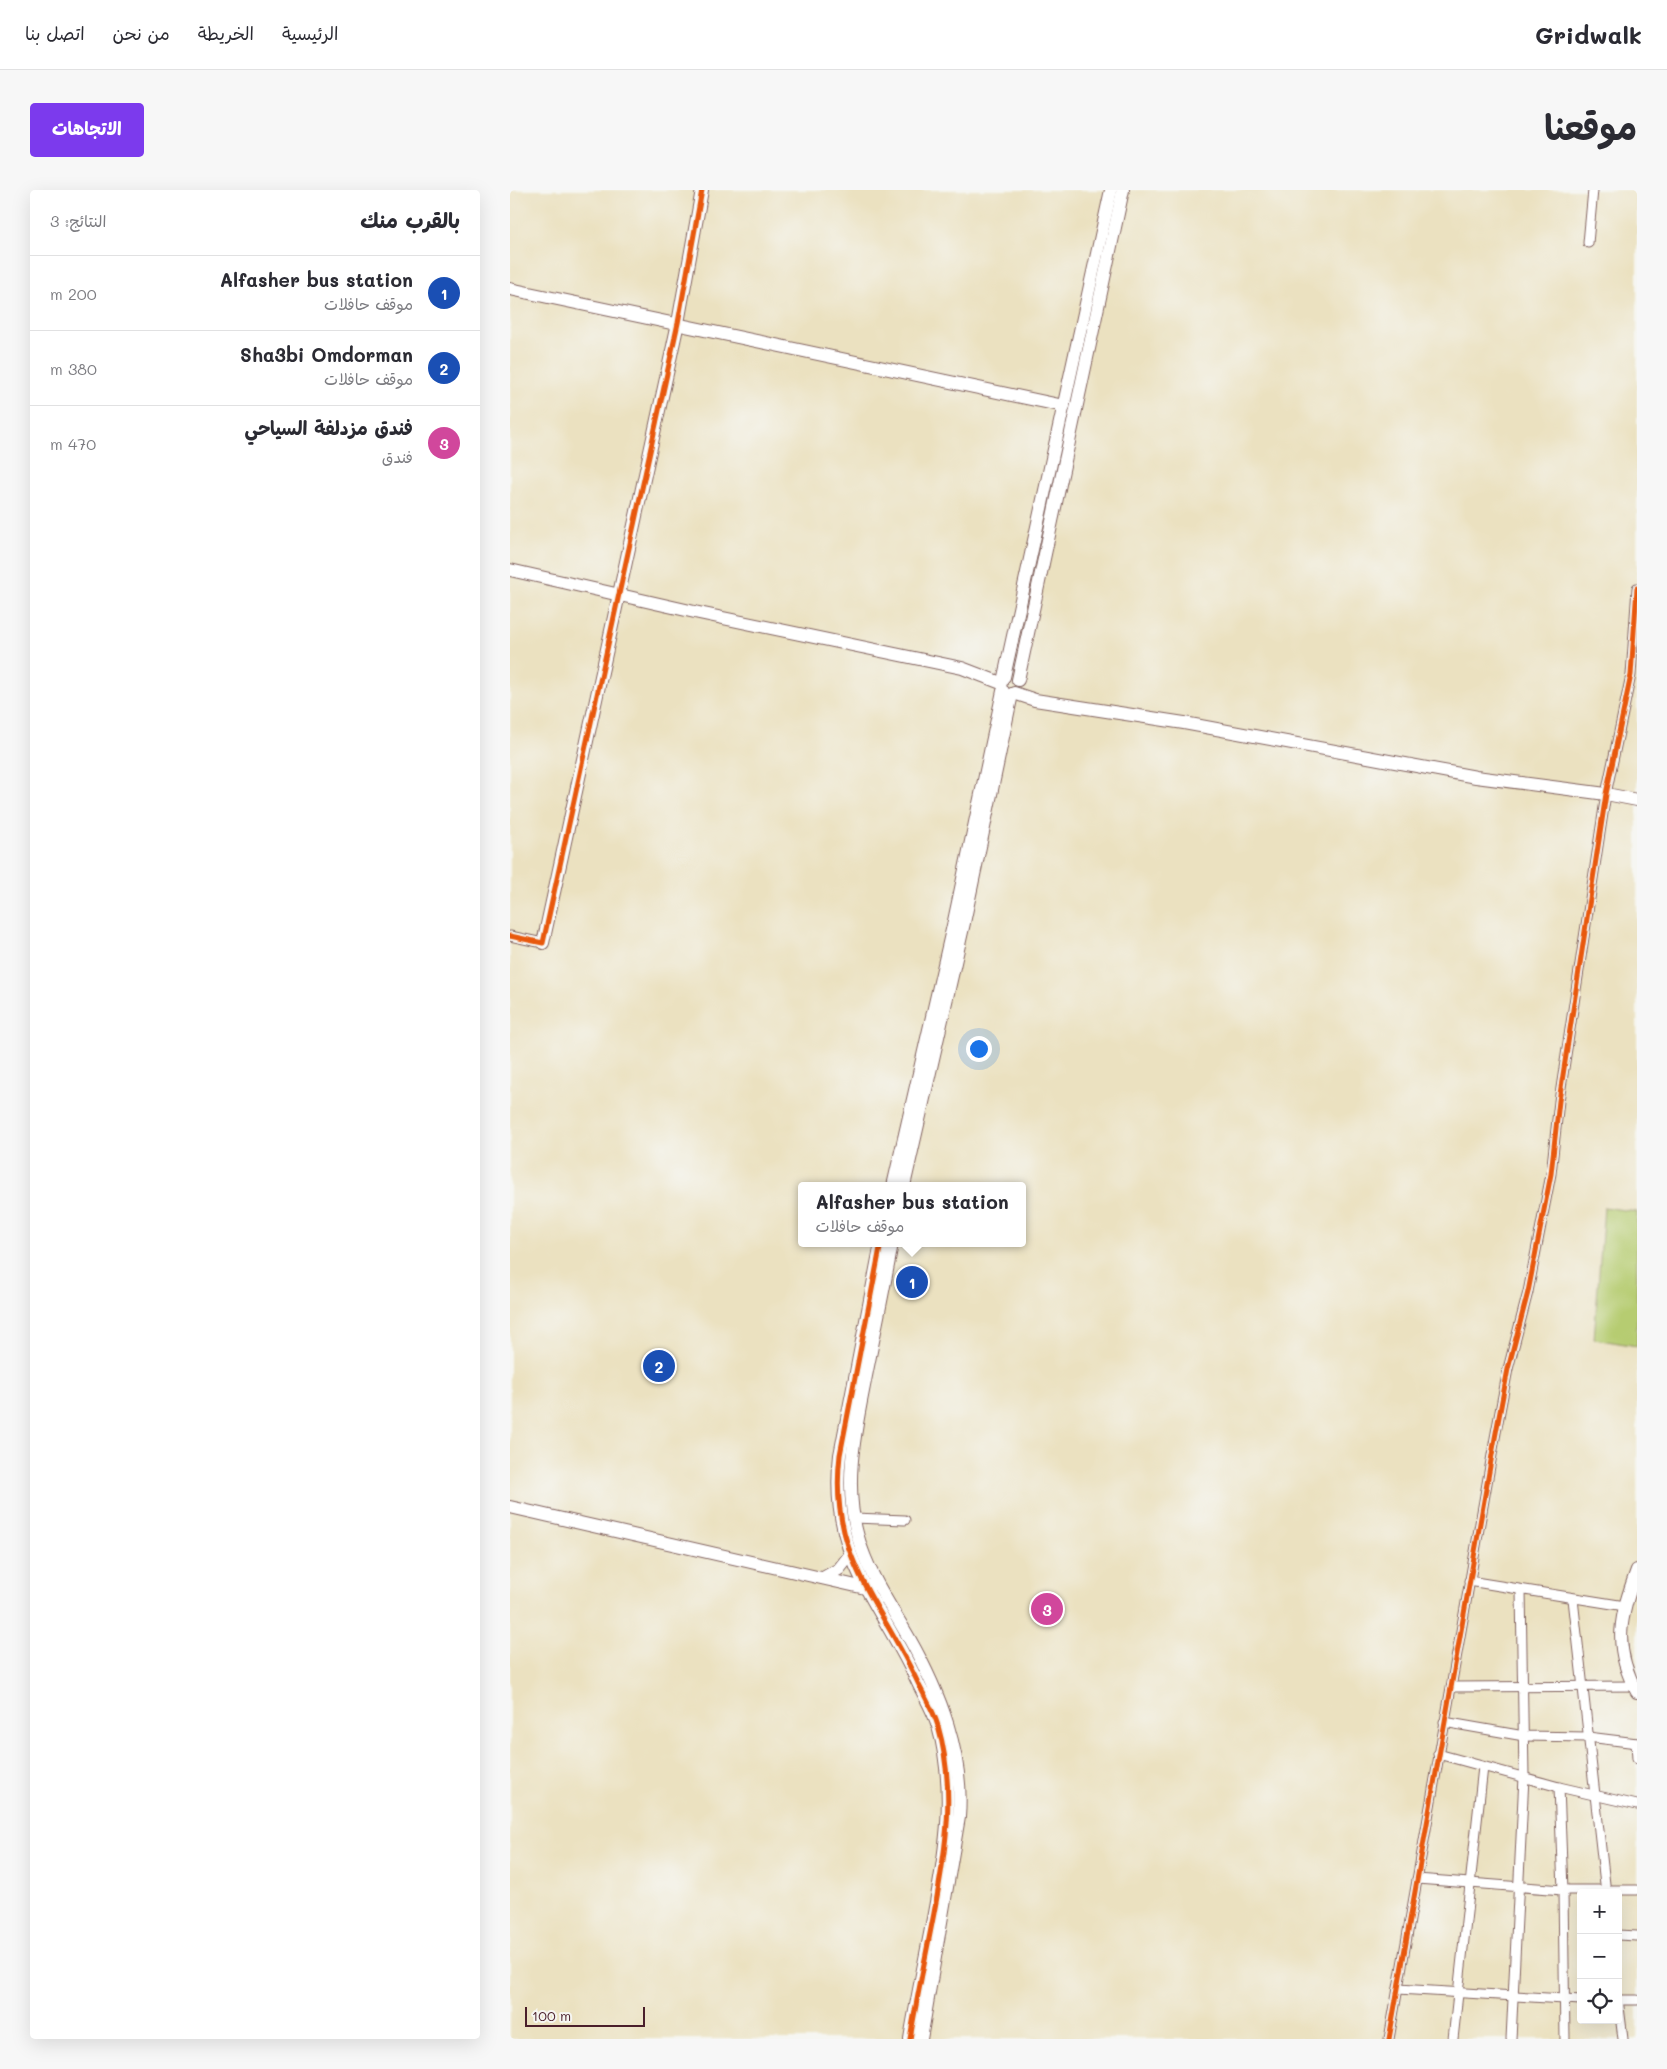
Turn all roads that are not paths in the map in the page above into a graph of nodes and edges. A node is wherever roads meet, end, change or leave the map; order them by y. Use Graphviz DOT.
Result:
graph roads {
  1 [pos="702,190"];
  2 [pos="1111,190"];
  3 [pos="1123,190"];
  4 [pos="1593,190"];
  5 [pos="1588,242"];
  6 [pos="510,289"];
  7 [pos="678,323"];
  8 [pos="1064,406"];
  9 [pos="510,570"];
  10 [pos="1637,588"];
  11 [pos="619,595"];
  12 [pos="1010,686"];
  13 [pos="1606,794"];
  14 [pos="1637,800"];
  15 [pos="974,853"];
  16 [pos="510,936"];
  17 [pos="543,943"];
  18 [pos="894,1182"];
  19 [pos="905,1182"];
  20 [pos="886,1247"];
  21 [pos="886,1247"];
  22 [pos="510,1507"];
  23 [pos="854,1518"];
  24 [pos="905,1520"];
  25 [pos="850,1555"];
  26 [pos="1637,1570"];
  27 [pos="822,1578"];
  28 [pos="1469,1581"];
  29 [pos="871,1586"];
  30 [pos="1521,1590"];
  31 [pos="1573,1599"];
  32 [pos="1625,1606"];
  33 [pos="1582,1685"];
  34 [pos="1452,1687"];
  35 [pos="1521,1687"];
  36 [pos="1636,1688"];
  37 [pos="1444,1722"];
  38 [pos="1524,1736"];
  39 [pos="1588,1736"];
  40 [pos="1637,1743"];
  41 [pos="1438,1754"];
  42 [pos="1637,1759"];
  43 [pos="1483,1767"];
  44 [pos="1524,1778"];
  45 [pos="1558,1787"];
  46 [pos="1594,1795"];
  47 [pos="1637,1805"];
  48 [pos="947,1861"];
  49 [pos="1417,1879"];
  50 [pos="1470,1883"];
  51 [pos="1519,1887"];
  52 [pos="1605,1889"];
  53 [pos="1563,1890"];
  54 [pos="1637,1890"];
  55 [pos="1577,1891"];
  56 [pos="1622,1891"];
  57 [pos="1622,1935"];
  58 [pos="1637,1936"];
  59 [pos="1398,1990"];
  60 [pos="1458,1993"];
  61 [pos="1514,1996"];
  62 [pos="1565,2000"];
  63 [pos="1577,2000"];
  64 [pos="1622,2000"];
  65 [pos="1637,2000"];
  66 [pos="1621,2024"];
  67 [pos="910,2039"];
  68 [pos="916,2039"];
  69 [pos="921,2039"];
  70 [pos="1389,2039"];
  71 [pos="1453,2039"];
  72 [pos="1511,2039"];
  73 [pos="1565,2039"];
  74 [pos="1623,2039"];
  1 -- 7 [label="street"];
  2 -- 8 [label="street"];
  3 -- 12 [label="street"];
  4 -- 5 [label="street"];
  6 -- 7 [label="street"];
  7 -- 8 [label="street"];
  7 -- 11 [label="street"];
  8 -- 12 [label="street"];
  9 -- 11 [label="street"];
  10 -- 13 [label="street"];
  11 -- 12 [label="street"];
  11 -- 17 [label="street"];
  12 -- 13 [label="street"];
  12 -- 15 [label="street"];
  13 -- 14 [label="street"];
  13 -- 28 [label="street"];
  15 -- 18 [label="street"];
  15 -- 19 [label="street"];
  16 -- 17 [label="street"];
  20 -- 23 [label="street"];
  21 -- 25 [label="street"];
  22 -- 27 [label="street"];
  23 -- 24 [label="street"];
  23 -- 29 [label="street"];
  25 -- 27 [label="street"];
  25 -- 29 [label="street"];
  26 -- 32 [label="street"];
  27 -- 29 [label="street"];
  28 -- 30 [label="street"];
  28 -- 34 [label="street"];
  29 -- 48 [label="street"];
  30 -- 31 [label="street"];
  30 -- 35 [label="street"];
  31 -- 32 [label="street"];
  31 -- 33 [label="street"];
  32 -- 36 [label="street"];
  33 -- 35 [label="street"];
  33 -- 36 [label="street"];
  33 -- 39 [label="street"];
  34 -- 35 [label="street"];
  34 -- 37 [label="street"];
  35 -- 38 [label="street"];
  37 -- 38 [label="street"];
  37 -- 41 [label="street"];
  38 -- 39 [label="street"];
  38 -- 44 [label="street"];
  39 -- 40 [label="street"];
  39 -- 46 [label="street"];
  40 -- 42 [label="street"];
  41 -- 43 [label="street"];
  41 -- 49 [label="street"];
  43 -- 44 [label="street"];
  43 -- 50 [label="street"];
  44 -- 45 [label="street"];
  44 -- 51 [label="street"];
  45 -- 46 [label="street"];
  45 -- 53 [label="street"];
  46 -- 47 [label="street"];
  46 -- 52 [label="street"];
  48 -- 67 [label="street"];
  48 -- 69 [label="street"];
  49 -- 50 [label="street"];
  49 -- 59 [label="street"];
  50 -- 51 [label="street"];
  50 -- 60 [label="street"];
  51 -- 53 [label="street"];
  51 -- 61 [label="street"];
  53 -- 55 [label="street"];
  53 -- 62 [label="street"];
  54 -- 56 [label="street"];
  57 -- 58 [label="street"];
  59 -- 60 [label="street"];
  59 -- 70 [label="street"];
  60 -- 61 [label="street"];
  60 -- 71 [label="street"];
  61 -- 62 [label="street"];
  61 -- 72 [label="street"];
  62 -- 63 [label="street"];
  62 -- 73 [label="street"];
  64 -- 65 [label="street"];
  66 -- 74 [label="street"];
  67 -- 68 [label="street"];
}
